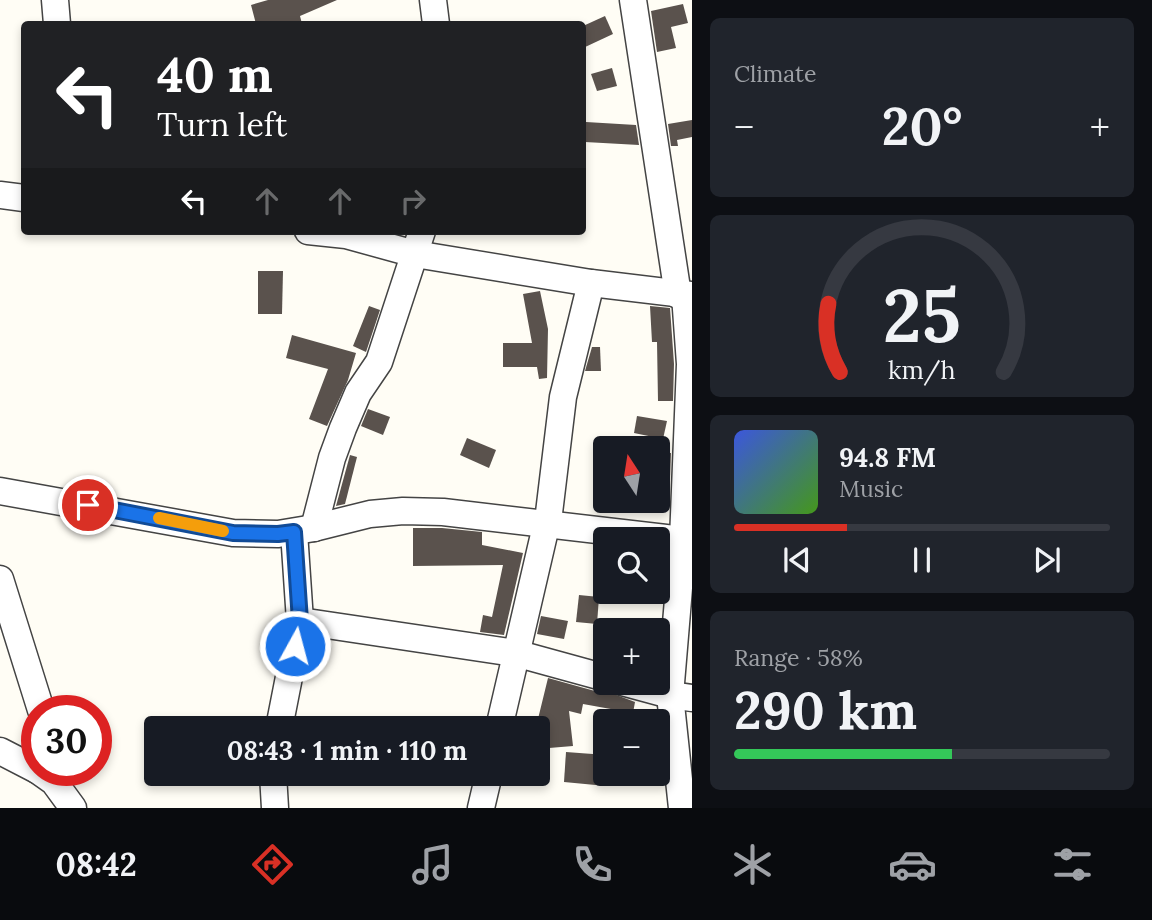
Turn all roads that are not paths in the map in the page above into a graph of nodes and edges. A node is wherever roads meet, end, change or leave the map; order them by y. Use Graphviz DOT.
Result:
graph roads {
  1 [pos="55,0"];
  2 [pos="433,0"];
  3 [pos="633,0"];
  4 [pos="57,21"];
  5 [pos="436,21"];
  6 [pos="0,195"];
  7 [pos="21,198"];
  8 [pos="346,235"];
  9 [pos="419,243"];
  10 [pos="591,283"];
  11 [pos="685,295"];
  12 [pos="0,491"];
  13 [pos="546,523"];
  14 [pos="304,530"];
  15 [pos="687,539"];
  16 [pos="0,579"];
  17 [pos="300,621"];
  18 [pos="515,653"];
  19 [pos="593,674"];
  20 [pos="36,695"];
  21 [pos="681,697"];
  22 [pos="281,716"];
  23 [pos="502,716"];
  24 [pos="0,751"];
  25 [pos="21,762"];
  26 [pos="57,786"];
  27 [pos="65,786"];
  28 [pos="274,786"];
  29 [pos="486,786"];
  30 [pos="71,803"];
  31 [pos="275,808"];
  32 [pos="481,808"];
  33 [pos="682,808"];
  1 -- 4 [label="street"];
  2 -- 5 [label="street"];
  3 -- 11 [label="street"];
  6 -- 7 [label="street"];
  8 -- 9 [label="street"];
  9 -- 10 [label="street"];
  9 -- 14 [label="street"];
  10 -- 11 [label="street"];
  10 -- 13 [label="street"];
  11 -- 15 [label="street"];
  12 -- 14 [label="street"];
  13 -- 14 [label="street"];
  13 -- 15 [label="street"];
  13 -- 18 [label="street"];
  14 -- 17 [label="street"];
  15 -- 21 [label="street"];
  16 -- 20 [label="street"];
  17 -- 18 [label="street"];
  17 -- 22 [label="street"];
  18 -- 19 [label="street"];
  18 -- 23 [label="street"];
  21 -- 33 [label="street"];
  24 -- 25 [label="street"];
  26 -- 30 [label="street"];
  27 -- 30 [label="street"];
  28 -- 31 [label="street"];
  29 -- 32 [label="street"];
}
